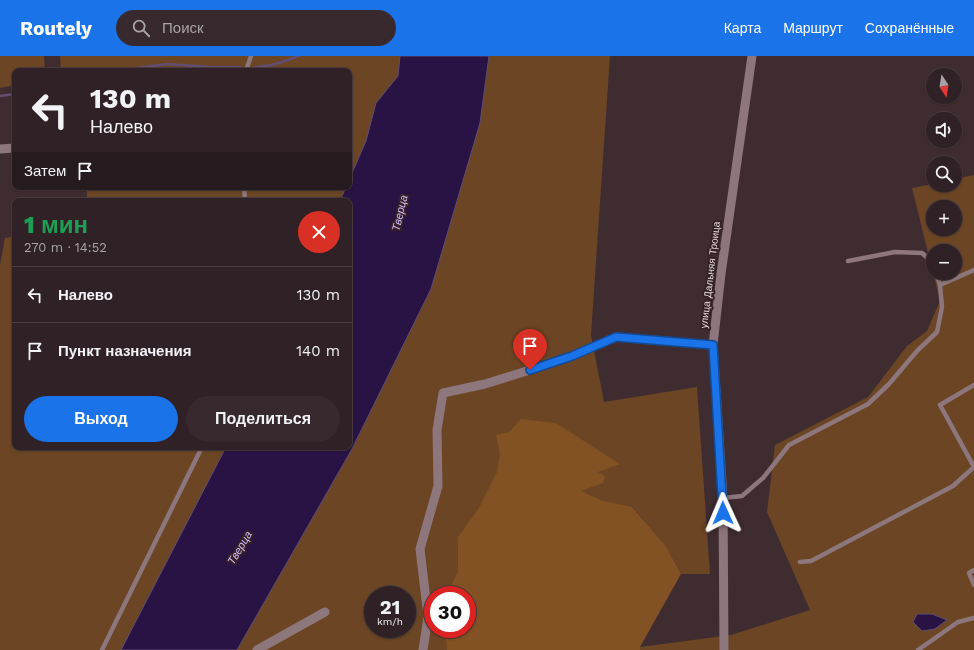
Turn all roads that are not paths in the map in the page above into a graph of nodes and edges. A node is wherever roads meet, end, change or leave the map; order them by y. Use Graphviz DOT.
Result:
graph roads {
  1 [pos="251,56"];
  2 [pos="752,56"];
  3 [pos="247,68"];
  4 [pos="12,148"];
  5 [pos="0,149"];
  6 [pos="926,257"];
  7 [pos="848,261"];
  8 [pos="974,270"];
  9 [pos="938,280"];
  10 [pos="940,285"];
  11 [pos="713,345"];
  12 [pos="974,385"];
  13 [pos="201,450"];
  14 [pos="974,467"];
  15 [pos="723,498"];
  16 [pos="800,562"];
  17 [pos="974,570"];
  18 [pos="974,585"];
  19 [pos="325,612"];
  20 [pos="974,618"];
  21 [pos="102,650"];
  22 [pos="257,650"];
  23 [pos="423,650"];
  24 [pos="724,650"];
  25 [pos="918,650"];
  1 -- 3 [label="lane"];
  2 -- 11 [label="street, улица Дальняя Троица"];
  4 -- 5 [label="street"];
  6 -- 7 [label="lane"];
  8 -- 10 [label="lane"];
  9 -- 10 [label="lane"];
  10 -- 15 [label="lane"];
  11 -- 15 [label="street, улица Дальняя Троица"];
  11 -- 23 [label="street"];
  12 -- 14 [label="lane"];
  13 -- 21 [label="lane"];
  14 -- 16 [label="lane"];
  15 -- 24 [label="street, улица Дальняя Троица"];
  17 -- 18 [label="lane"];
  19 -- 22 [label="street"];
  20 -- 25 [label="lane"];
}
